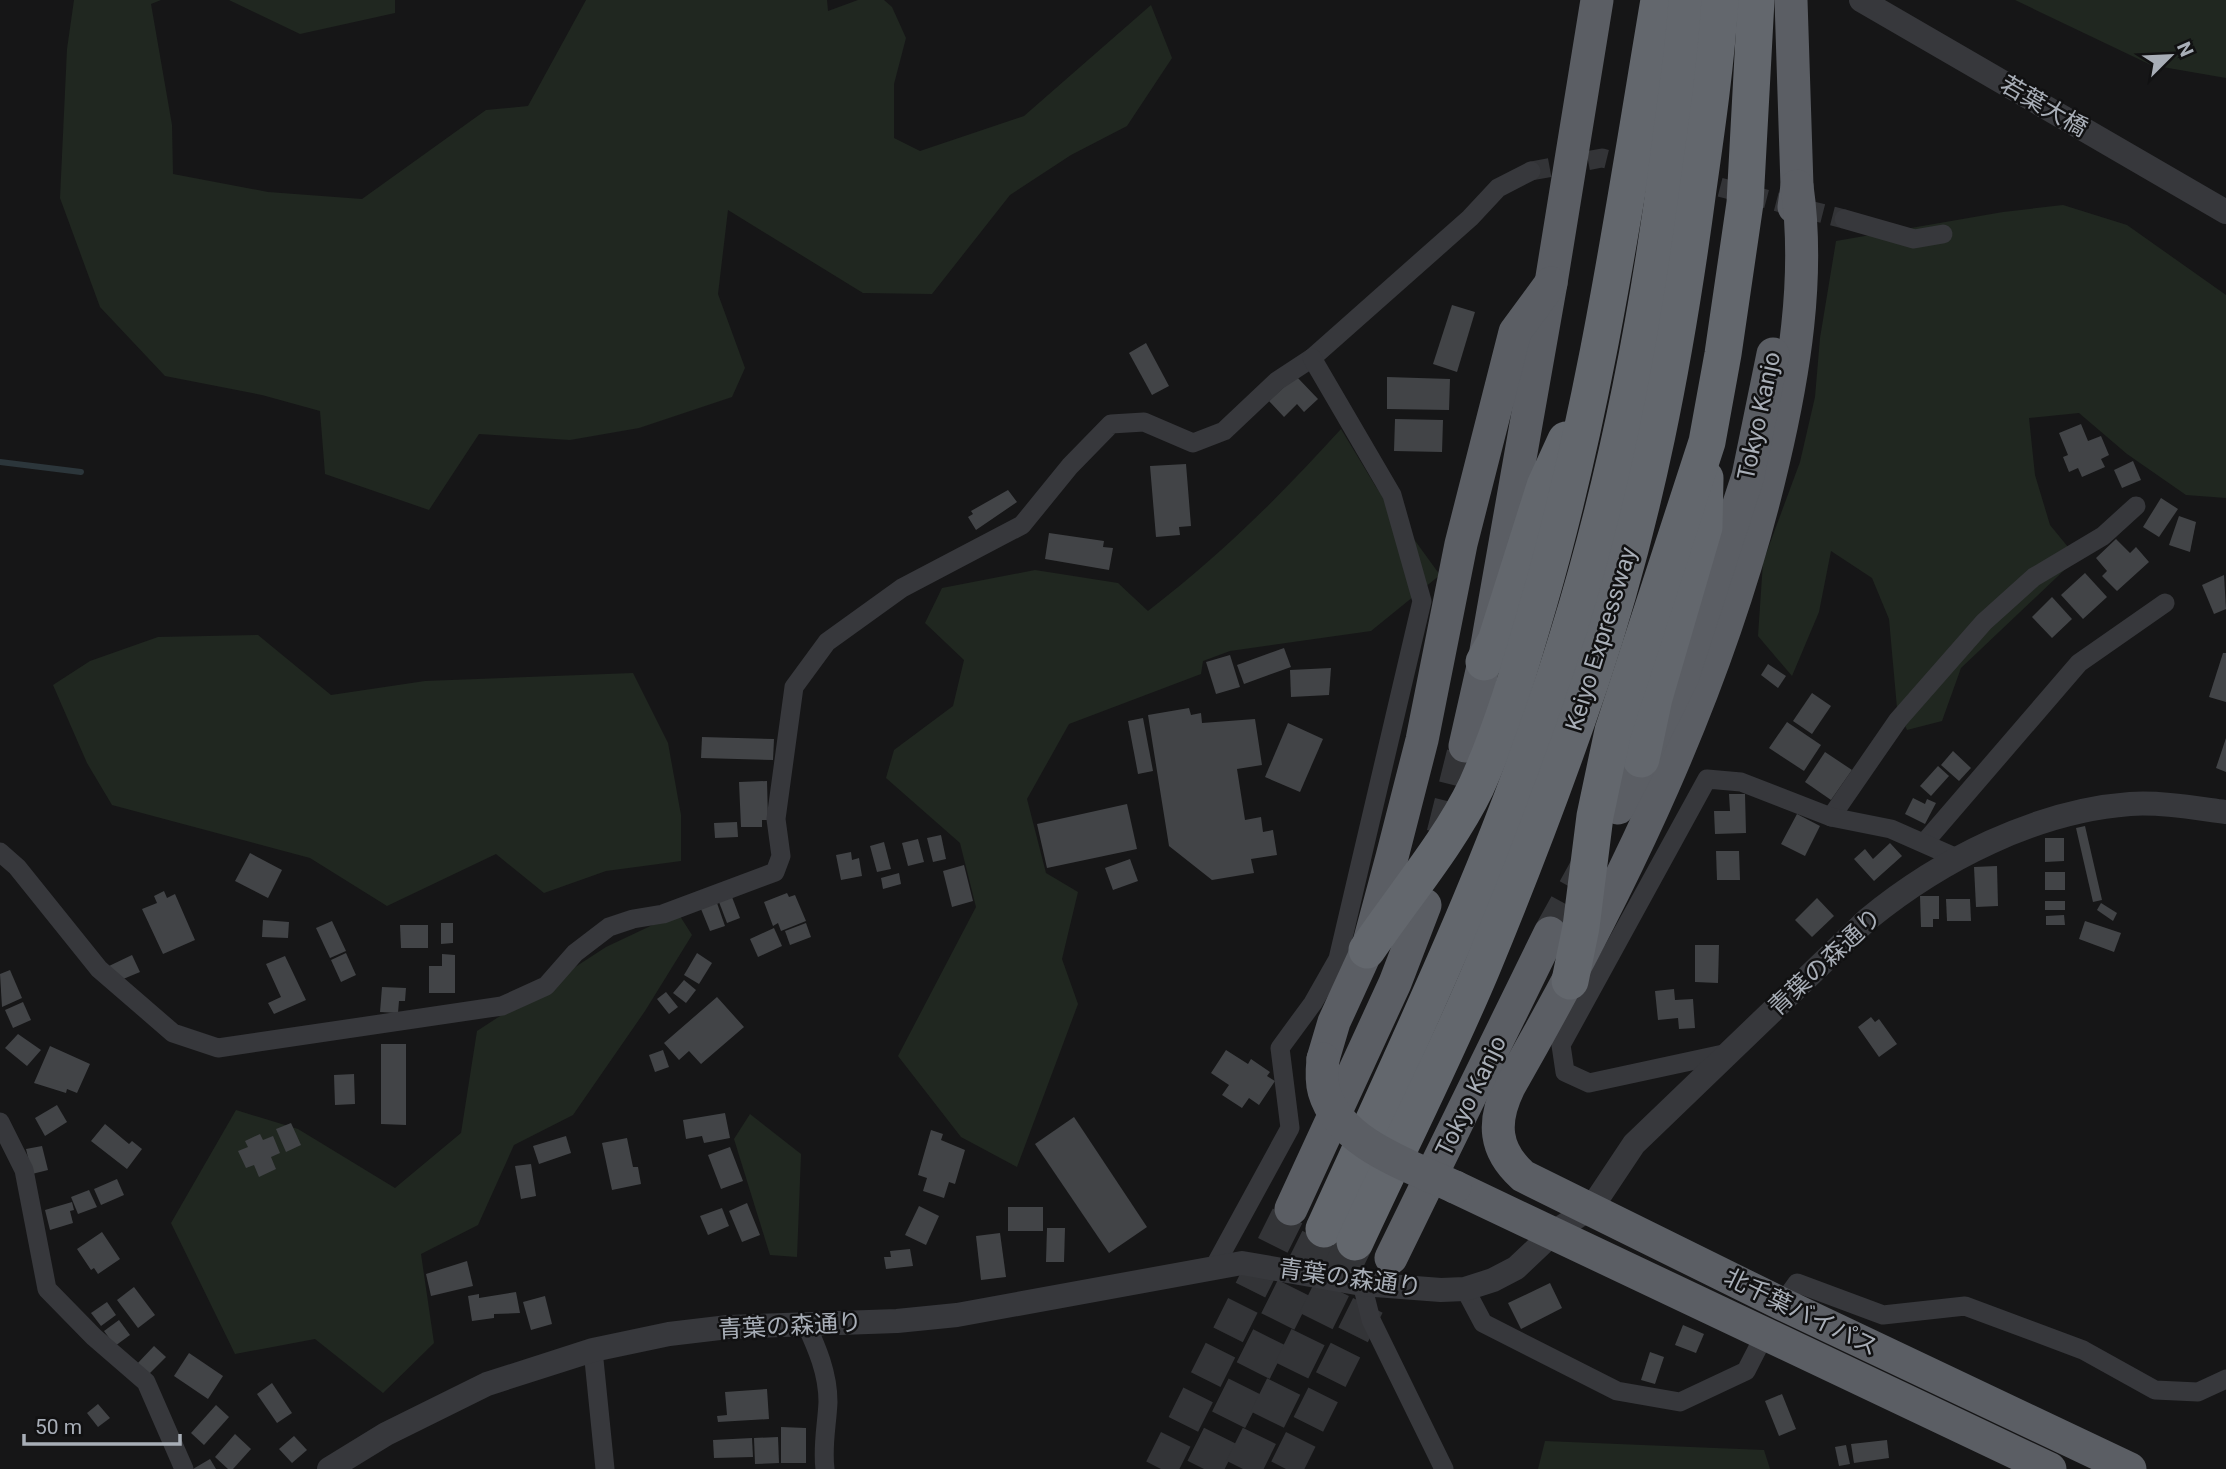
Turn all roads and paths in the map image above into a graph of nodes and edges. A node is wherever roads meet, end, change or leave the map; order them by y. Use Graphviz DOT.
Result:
graph roads {
  1 [pos="1597,0"];
  2 [pos="1659,0"];
  3 [pos="1687,0"];
  4 [pos="1720,0"];
  5 [pos="1756,0"];
  6 [pos="1791,0"];
  7 [pos="1861,0"];
  8 [pos="1531,171"];
  9 [pos="1797,186"];
  10 [pos="2226,212"];
  11 [pos="1844,219"];
  12 [pos="1943,234"];
  13 [pos="1551,284"];
  14 [pos="1312,358"];
  15 [pos="1591,384"];
  16 [pos="1707,442"];
  17 [pos="2136,506"];
  18 [pos="2165,603"];
  19 [pos="1484,662"];
  20 [pos="1465,746"];
  21 [pos="1641,759"];
  22 [pos="1618,808"];
  23 [pos="2226,813"];
  24 [pos="1831,817"];
  25 [pos="1924,844"];
  26 [pos="0,852"];
  27 [pos="1959,859"];
  28 [pos="1425,905"];
  29 [pos="1550,933"];
  30 [pos="1367,950"];
  31 [pos="1570,981"];
  32 [pos="1728,1053"];
  33 [pos="0,1122"];
  34 [pos="1592,1207"];
  35 [pos="1292,1209"];
  36 [pos="1554,1233"];
  37 [pos="1391,1258"];
  38 [pos="1213,1269"];
  39 [pos="1362,1284"];
  40 [pos="1465,1289"];
  41 [pos="1782,1304"];
  42 [pos="805,1322"];
  43 [pos="1765,1334"];
  44 [pos="593,1350"];
  45 [pos="2226,1379"];
  46 [pos="184,1469"];
  47 [pos="329,1469"];
  48 [pos="605,1469"];
  49 [pos="825,1469"];
  50 [pos="1444,1469"];
  51 [pos="2050,1469"];
  52 [pos="2130,1469"];
  1 -- 13 [label="highway"];
  2 -- 15 [label="highway"];
  3 -- 4 [label="highway, Keiyo Expressway"];
  5 -- 16 [label="highway"];
  6 -- 9 [label="highway, Tokyo Kanjo"];
  7 -- 10 [label="street, 若葉大橋"];
  8 -- 14 [label="street"];
  9 -- 21 [label="highway, Tokyo Kanjo"];
  9 -- 31 [label="highway"];
  11 -- 12 [label="street"];
  13 -- 19 [label="highway"];
  13 -- 30 [label="highway, 北千葉バイパス"];
  14 -- 26 [label="street"];
  14 -- 38 [label="street"];
  15 -- 19 [label="highway"];
  15 -- 30 [label="highway"];
  16 -- 21 [label="highway"];
  16 -- 31 [label="highway"];
  17 -- 24 [label="street"];
  18 -- 25 [label="street"];
  19 -- 20 [label="highway"];
  21 -- 22 [label="highway, Tokyo Kanjo"];
  23 -- 27 [label="street, 青葉の森通り"];
  24 -- 25 [label="street"];
  24 -- 32 [label="street"];
  25 -- 27 [label="street"];
  27 -- 32 [label="street, 青葉の森通り"];
  28 -- 35 [label="highway"];
  29 -- 37 [label="highway, Tokyo Kanjo"];
  30 -- 36 [label="highway, 北千葉バイパス, bridge"];
  31 -- 34 [label="highway, 北千葉バイパス"];
  32 -- 34 [label="street, 青葉の森通り"];
  33 -- 46 [label="street"];
  34 -- 36 [label="street, 青葉の森通り"];
  34 -- 41 [label="highway, 北千葉バイパス"];
  36 -- 40 [label="street, 青葉の森通り"];
  36 -- 43 [label="highway, 北千葉バイパス"];
  38 -- 39 [label="street, 青葉の森通り"];
  38 -- 42 [label="street, 青葉の森通り"];
  39 -- 40 [label="street, 青葉の森通り"];
  39 -- 50 [label="street"];
  40 -- 43 [label="street"];
  41 -- 45 [label="street"];
  41 -- 52 [label="highway, 北千葉バイパス"];
  42 -- 44 [label="street, 青葉の森通り"];
  42 -- 49 [label="street"];
  43 -- 51 [label="highway, 北千葉バイパス"];
  44 -- 47 [label="street, 青葉の森通り"];
  44 -- 48 [label="street"];
}
